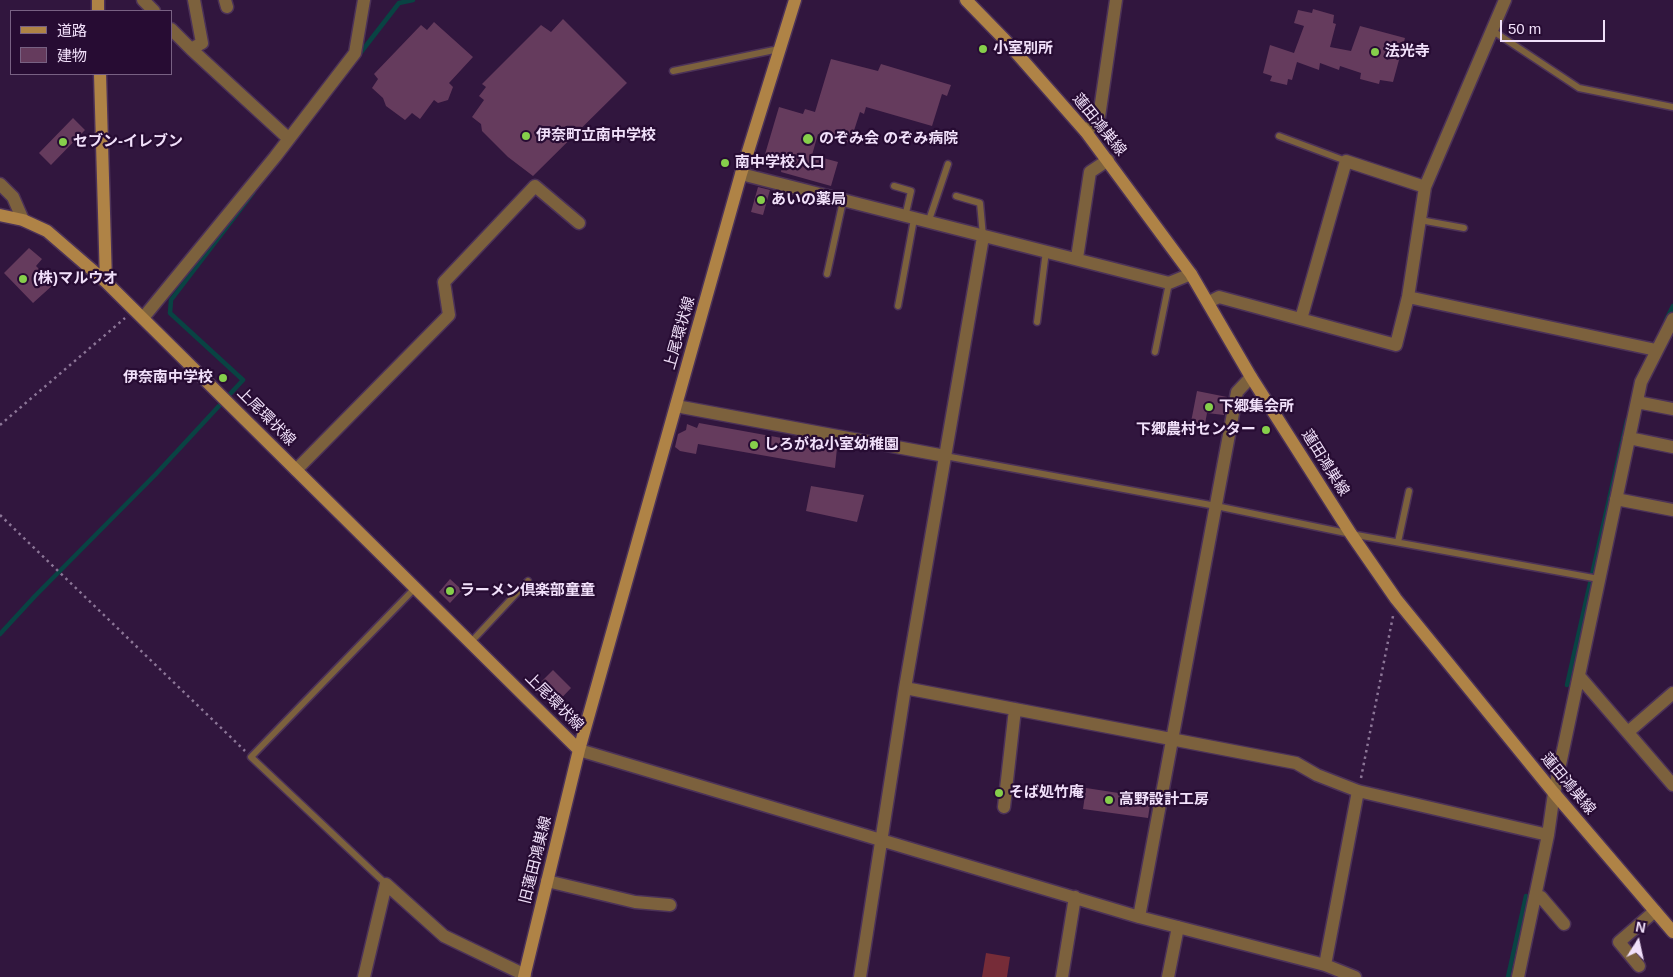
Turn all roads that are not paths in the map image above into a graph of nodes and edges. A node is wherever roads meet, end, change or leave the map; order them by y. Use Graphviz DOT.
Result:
graph roads {
  1 [pos="144,0"];
  2 [pos="194,0"];
  3 [pos="364,0"];
  4 [pos="795,0"];
  5 [pos="966,0"];
  6 [pos="1116,0"];
  7 [pos="1505,0"];
  8 [pos="153,10"];
  9 [pos="172,30"];
  10 [pos="1493,32"];
  11 [pos="191,49"];
  12 [pos="779,49"];
  13 [pos="673,71"];
  14 [pos="100,75"];
  15 [pos="1673,107"];
  16 [pos="1086,132"];
  17 [pos="1279,136"];
  18 [pos="289,140"];
  19 [pos="1108,160"];
  20 [pos="1346,161"];
  21 [pos="948,164"];
  22 [pos="741,174"];
  23 [pos="0,184"];
  24 [pos="894,186"];
  25 [pos="1425,187"];
  26 [pos="956,196"];
  27 [pos="843,201"];
  28 [pos="0,215"];
  29 [pos="910,218"];
  30 [pos="24,220"];
  31 [pos="1420,220"];
  32 [pos="579,223"];
  33 [pos="928,223"];
  34 [pos="1464,228"];
  35 [pos="983,237"];
  36 [pos="1046,251"];
  37 [pos="1077,258"];
  38 [pos="827,274"];
  39 [pos="1191,274"];
  40 [pos="106,282"];
  41 [pos="1169,283"];
  42 [pos="1408,297"];
  43 [pos="1209,302"];
  44 [pos="898,306"];
  45 [pos="139,314"];
  46 [pos="1301,319"];
  47 [pos="1673,319"];
  48 [pos="1037,322"];
  49 [pos="1656,350"];
  50 [pos="1155,352"];
  51 [pos="1251,377"];
  52 [pos="1637,402"];
  53 [pos="676,406"];
  54 [pos="1673,409"];
  55 [pos="1629,438"];
  56 [pos="1673,447"];
  57 [pos="945,456"];
  58 [pos="296,470"];
  59 [pos="1409,491"];
  60 [pos="1616,499"];
  61 [pos="1216,506"];
  62 [pos="1673,510"];
  63 [pos="1351,534"];
  64 [pos="1398,542"];
  65 [pos="1599,579"];
  66 [pos="528,581"];
  67 [pos="415,588"];
  68 [pos="471,642"];
  69 [pos="1579,676"];
  70 [pos="905,688"];
  71 [pos="1673,693"];
  72 [pos="1015,708"];
  73 [pos="1628,732"];
  74 [pos="1171,738"];
  75 [pos="579,750"];
  76 [pos="1673,784"];
  77 [pos="1358,792"];
  78 [pos="1554,793"];
  79 [pos="1004,808"];
  80 [pos="1548,835"];
  81 [pos="881,839"];
  82 [pos="548,881"];
  83 [pos="386,884"];
  84 [pos="1535,896"];
  85 [pos="1075,897"];
  86 [pos="670,905"];
  87 [pos="1655,911"];
  88 [pos="1139,917"];
  89 [pos="1564,924"];
  90 [pos="1178,927"];
  91 [pos="1673,932"];
  92 [pos="1325,965"];
  93 [pos="1639,966"];
  94 [pos="524,976"];
  95 [pos="364,977"];
  96 [pos="860,977"];
  97 [pos="1062,977"];
  98 [pos="1168,977"];
  99 [pos="1355,977"];
  100 [pos="1518,977"];
  1 -- 8 [label="street"];
  2 -- 11 [label="street"];
  3 -- 18 [label="street"];
  4 -- 12 [label="main road, 上尾環状線"];
  5 -- 16 [label="main road, 蓮田鴻巣線"];
  6 -- 16 [label="street"];
  7 -- 10 [label="street"];
  9 -- 11 [label="street"];
  10 -- 15 [label="lane"];
  10 -- 25 [label="street"];
  11 -- 18 [label="street"];
  12 -- 13 [label="lane"];
  12 -- 22 [label="main road, 上尾環状線"];
  14 -- 40 [label="main road"];
  16 -- 19 [label="main road, 蓮田鴻巣線"];
  17 -- 20 [label="lane"];
  18 -- 45 [label="street"];
  19 -- 37 [label="street"];
  19 -- 39 [label="main road, 蓮田鴻巣線"];
  20 -- 25 [label="street"];
  20 -- 46 [label="street"];
  21 -- 33 [label="lane"];
  22 -- 27 [label="street"];
  22 -- 53 [label="main road, 上尾環状線"];
  23 -- 30 [label="street"];
  24 -- 29 [label="lane"];
  25 -- 31 [label="street"];
  26 -- 35 [label="lane"];
  27 -- 29 [label="street"];
  27 -- 38 [label="lane"];
  28 -- 30 [label="main road, 上尾環状線"];
  29 -- 33 [label="street"];
  29 -- 44 [label="lane"];
  30 -- 40 [label="main road, 上尾環状線"];
  31 -- 34 [label="lane"];
  31 -- 42 [label="street"];
  32 -- 58 [label="street"];
  33 -- 35 [label="street"];
  35 -- 36 [label="street"];
  35 -- 57 [label="street"];
  36 -- 37 [label="street"];
  36 -- 48 [label="lane"];
  37 -- 41 [label="street"];
  39 -- 41 [label="street"];
  39 -- 43 [label="main road, 蓮田鴻巣線"];
  40 -- 45 [label="main road, 上尾環状線"];
  41 -- 50 [label="lane"];
  42 -- 46 [label="street"];
  42 -- 49 [label="street"];
  43 -- 46 [label="street"];
  43 -- 51 [label="main road, 蓮田鴻巣線"];
  45 -- 58 [label="main road, 上尾環状線"];
  47 -- 49 [label="street"];
  49 -- 52 [label="street"];
  51 -- 61 [label="street"];
  51 -- 63 [label="main road, 蓮田鴻巣線"];
  52 -- 54 [label="street"];
  52 -- 55 [label="street"];
  53 -- 57 [label="street"];
  53 -- 75 [label="main road, 上尾環状線"];
  55 -- 56 [label="street"];
  55 -- 60 [label="street"];
  57 -- 61 [label="lane"];
  57 -- 70 [label="street"];
  58 -- 67 [label="main road, 上尾環状線"];
  59 -- 64 [label="lane"];
  60 -- 62 [label="street"];
  60 -- 65 [label="street"];
  61 -- 63 [label="lane"];
  61 -- 74 [label="street"];
  63 -- 64 [label="lane"];
  63 -- 78 [label="main road, 蓮田鴻巣線"];
  64 -- 65 [label="lane"];
  65 -- 69 [label="street"];
  66 -- 68 [label="lane"];
  67 -- 68 [label="main road, 上尾環状線"];
  67 -- 83 [label="lane"];
  68 -- 75 [label="main road, 上尾環状線"];
  69 -- 73 [label="street"];
  69 -- 78 [label="street"];
  70 -- 72 [label="street"];
  70 -- 81 [label="street"];
  71 -- 73 [label="street"];
  72 -- 74 [label="street"];
  72 -- 79 [label="street"];
  73 -- 76 [label="street"];
  74 -- 77 [label="street"];
  74 -- 88 [label="street"];
  75 -- 81 [label="street"];
  75 -- 82 [label="main road, 旧蓮田鴻巣線"];
  77 -- 80 [label="street"];
  77 -- 92 [label="street"];
  78 -- 80 [label="street"];
  78 -- 87 [label="main road, 蓮田鴻巣線"];
  80 -- 84 [label="street"];
  81 -- 85 [label="street"];
  81 -- 96 [label="street"];
  82 -- 86 [label="street"];
  82 -- 94 [label="main road, 旧蓮田鴻巣線"];
  83 -- 94 [label="street"];
  83 -- 95 [label="street"];
  84 -- 89 [label="street"];
  84 -- 100 [label="street"];
  85 -- 88 [label="street"];
  85 -- 97 [label="street"];
  87 -- 91 [label="main road, 蓮田鴻巣線"];
  87 -- 93 [label="street"];
  88 -- 90 [label="street"];
  90 -- 92 [label="street"];
  90 -- 98 [label="street"];
  92 -- 99 [label="street"];
}
